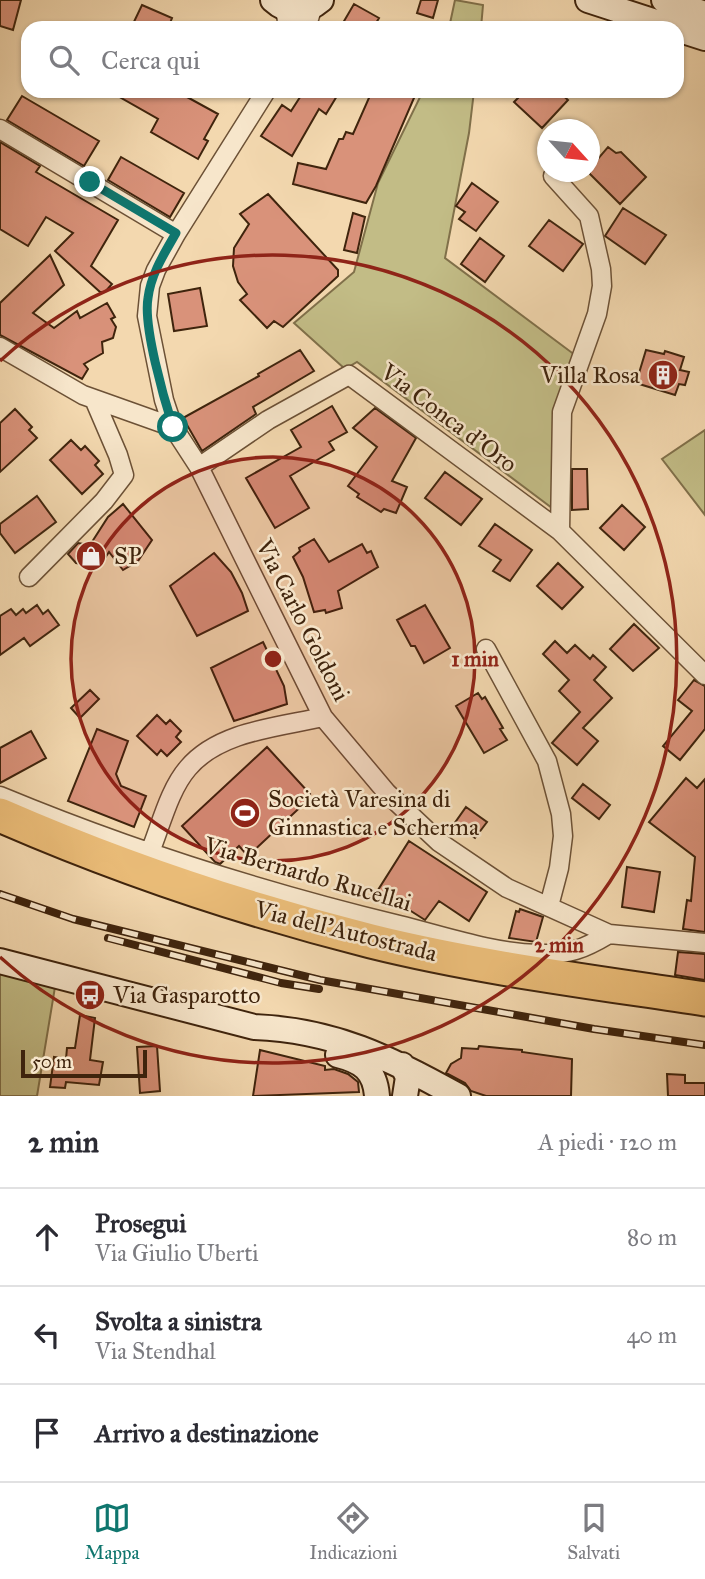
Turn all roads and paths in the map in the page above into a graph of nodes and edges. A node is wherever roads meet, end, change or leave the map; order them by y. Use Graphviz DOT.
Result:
graph roads {
  1 [pos="588,0"];
  2 [pos="664,0"];
  3 [pos="314,11"];
  4 [pos="282,12"];
  5 [pos="705,14"];
  6 [pos="654,21"];
  7 [pos="684,31"];
  8 [pos="705,38"];
  9 [pos="262,98"];
  10 [pos="0,129"];
  11 [pos="558,182"];
  12 [pos="176,233"];
  13 [pos="0,347"];
  14 [pos="94,399"];
  15 [pos="173,427"];
  16 [pos="199,467"];
  17 [pos="560,531"];
  18 [pos="29,577"];
  19 [pos="486,649"];
  20 [pos="705,675"];
  21 [pos="323,717"];
  22 [pos="0,796"];
  23 [pos="0,815"];
  24 [pos="150,852"];
  25 [pos="549,906"];
  26 [pos="609,934"];
  27 [pos="705,943"];
  28 [pos="0,961"];
  29 [pos="705,999"];
  30 [pos="254,1027"];
  31 [pos="402,1065"];
  32 [pos="377,1096"];
  33 [pos="405,1096"];
  34 [pos="458,1096"];
  1 -- 6 [label="street"];
  2 -- 5 [label="street"];
  3 -- 4 [label="street"];
  7 -- 8 [label="street"];
  9 -- 12 [label="street, Via Carlo Goldoni"];
  10 -- 12 [label="street"];
  11 -- 17 [label="street"];
  12 -- 15 [label="street, Via Carlo Goldoni"];
  13 -- 14 [label="street"];
  14 -- 15 [label="street"];
  14 -- 18 [label="street"];
  15 -- 16 [label="street, Via Carlo Goldoni"];
  16 -- 17 [label="street, Via Conca d'Oro"];
  16 -- 21 [label="street, Via Carlo Goldoni"];
  17 -- 20 [label="street"];
  19 -- 25 [label="street"];
  21 -- 24 [label="street"];
  21 -- 25 [label="street, Via Carlo Goldoni"];
  22 -- 24 [label="street, Via Bernardo Rucellai"];
  23 -- 29 [label="highway, Via dell'Autostrada"];
  24 -- 26 [label="street, Via Bernardo Rucellai"];
  25 -- 26 [label="street, Via Carlo Goldoni"];
  26 -- 27 [label="street, Via Carlo Goldoni"];
  28 -- 30 [label="street"];
  30 -- 31 [label="street"];
  30 -- 32 [label="street"];
  31 -- 33 [label="street"];
  31 -- 34 [label="street"];
}
